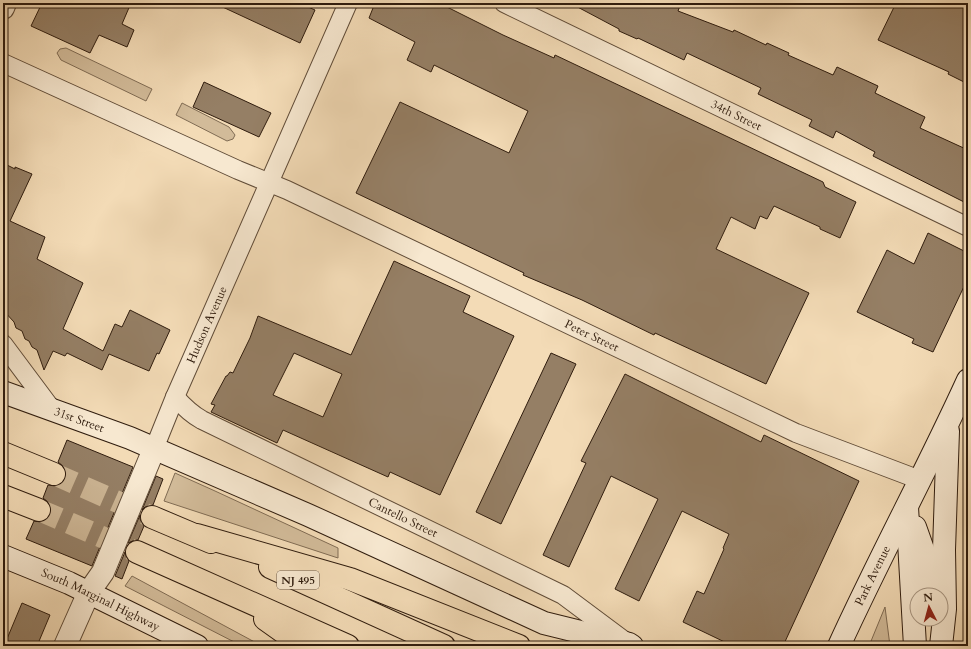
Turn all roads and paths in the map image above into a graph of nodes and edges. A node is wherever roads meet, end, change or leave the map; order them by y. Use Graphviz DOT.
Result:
graph roads {
  1 [pos="5,3"];
  2 [pos="348,3"];
  3 [pos="504,3"];
  4 [pos="3,8"];
  5 [pos="3,63"];
  6 [pos="268,182"];
  7 [pos="968,227"];
  8 [pos="3,344"];
  9 [pos="968,380"];
  10 [pos="3,392"];
  11 [pos="175,397"];
  12 [pos="53,411"];
  13 [pos="948,424"];
  14 [pos="154,449"];
  15 [pos="3,453"];
  16 [pos="54,474"];
  17 [pos="920,480"];
  18 [pos="3,496"];
  19 [pos="907,506"];
  20 [pos="39,510"];
  21 [pos="152,517"];
  22 [pos="197,535"];
  23 [pos="137,552"];
  24 [pos="3,556"];
  25 [pos="933,587"];
  26 [pos="223,590"];
  27 [pos="89,592"];
  28 [pos="938,627"];
  29 [pos="632,645"];
  30 [pos="65,646"];
  31 [pos="197,646"];
  32 [pos="303,646"];
  33 [pos="348,646"];
  34 [pos="444,646"];
  35 [pos="520,646"];
  36 [pos="839,646"];
  37 [pos="915,646"];
  38 [pos="941,646"];
  1 -- 4 [label="main road"];
  2 -- 6 [label="street, Hudson Avenue"];
  3 -- 7 [label="street, 34th Street"];
  5 -- 6 [label="street, Peter Street"];
  6 -- 11 [label="street, Hudson Avenue"];
  6 -- 17 [label="street, Peter Street"];
  8 -- 12 [label="street"];
  9 -- 13 [label="main road, Park Avenue"];
  10 -- 12 [label="main road, 31st Street"];
  11 -- 14 [label="street, Hudson Avenue"];
  11 -- 29 [label="street, Cantello Street"];
  12 -- 14 [label="main road, 31st Street"];
  13 -- 17 [label="main road, Park Avenue"];
  13 -- 38 [label="main road"];
  14 -- 27 [label="main road, Hudson Avenue"];
  14 -- 29 [label="main road, Cantello Street"];
  15 -- 16 [label="highway"];
  17 -- 19 [label="main road, Park Avenue"];
  18 -- 20 [label="highway"];
  19 -- 25 [label="main road"];
  19 -- 36 [label="main road, Park Avenue"];
  19 -- 37 [label="main road, Park Avenue"];
  21 -- 22 [label="highway, NJ 495"];
  22 -- 34 [label="highway, NJ 495"];
  22 -- 35 [label="highway"];
  23 -- 26 [label="highway"];
  24 -- 27 [label="main road, South Marginal Highway"];
  26 -- 32 [label="highway"];
  26 -- 33 [label="highway"];
  27 -- 30 [label="main road, Hudson Avenue"];
  27 -- 31 [label="main road, South Marginal Highway"];
  28 -- 38 [label="main road"];
}
